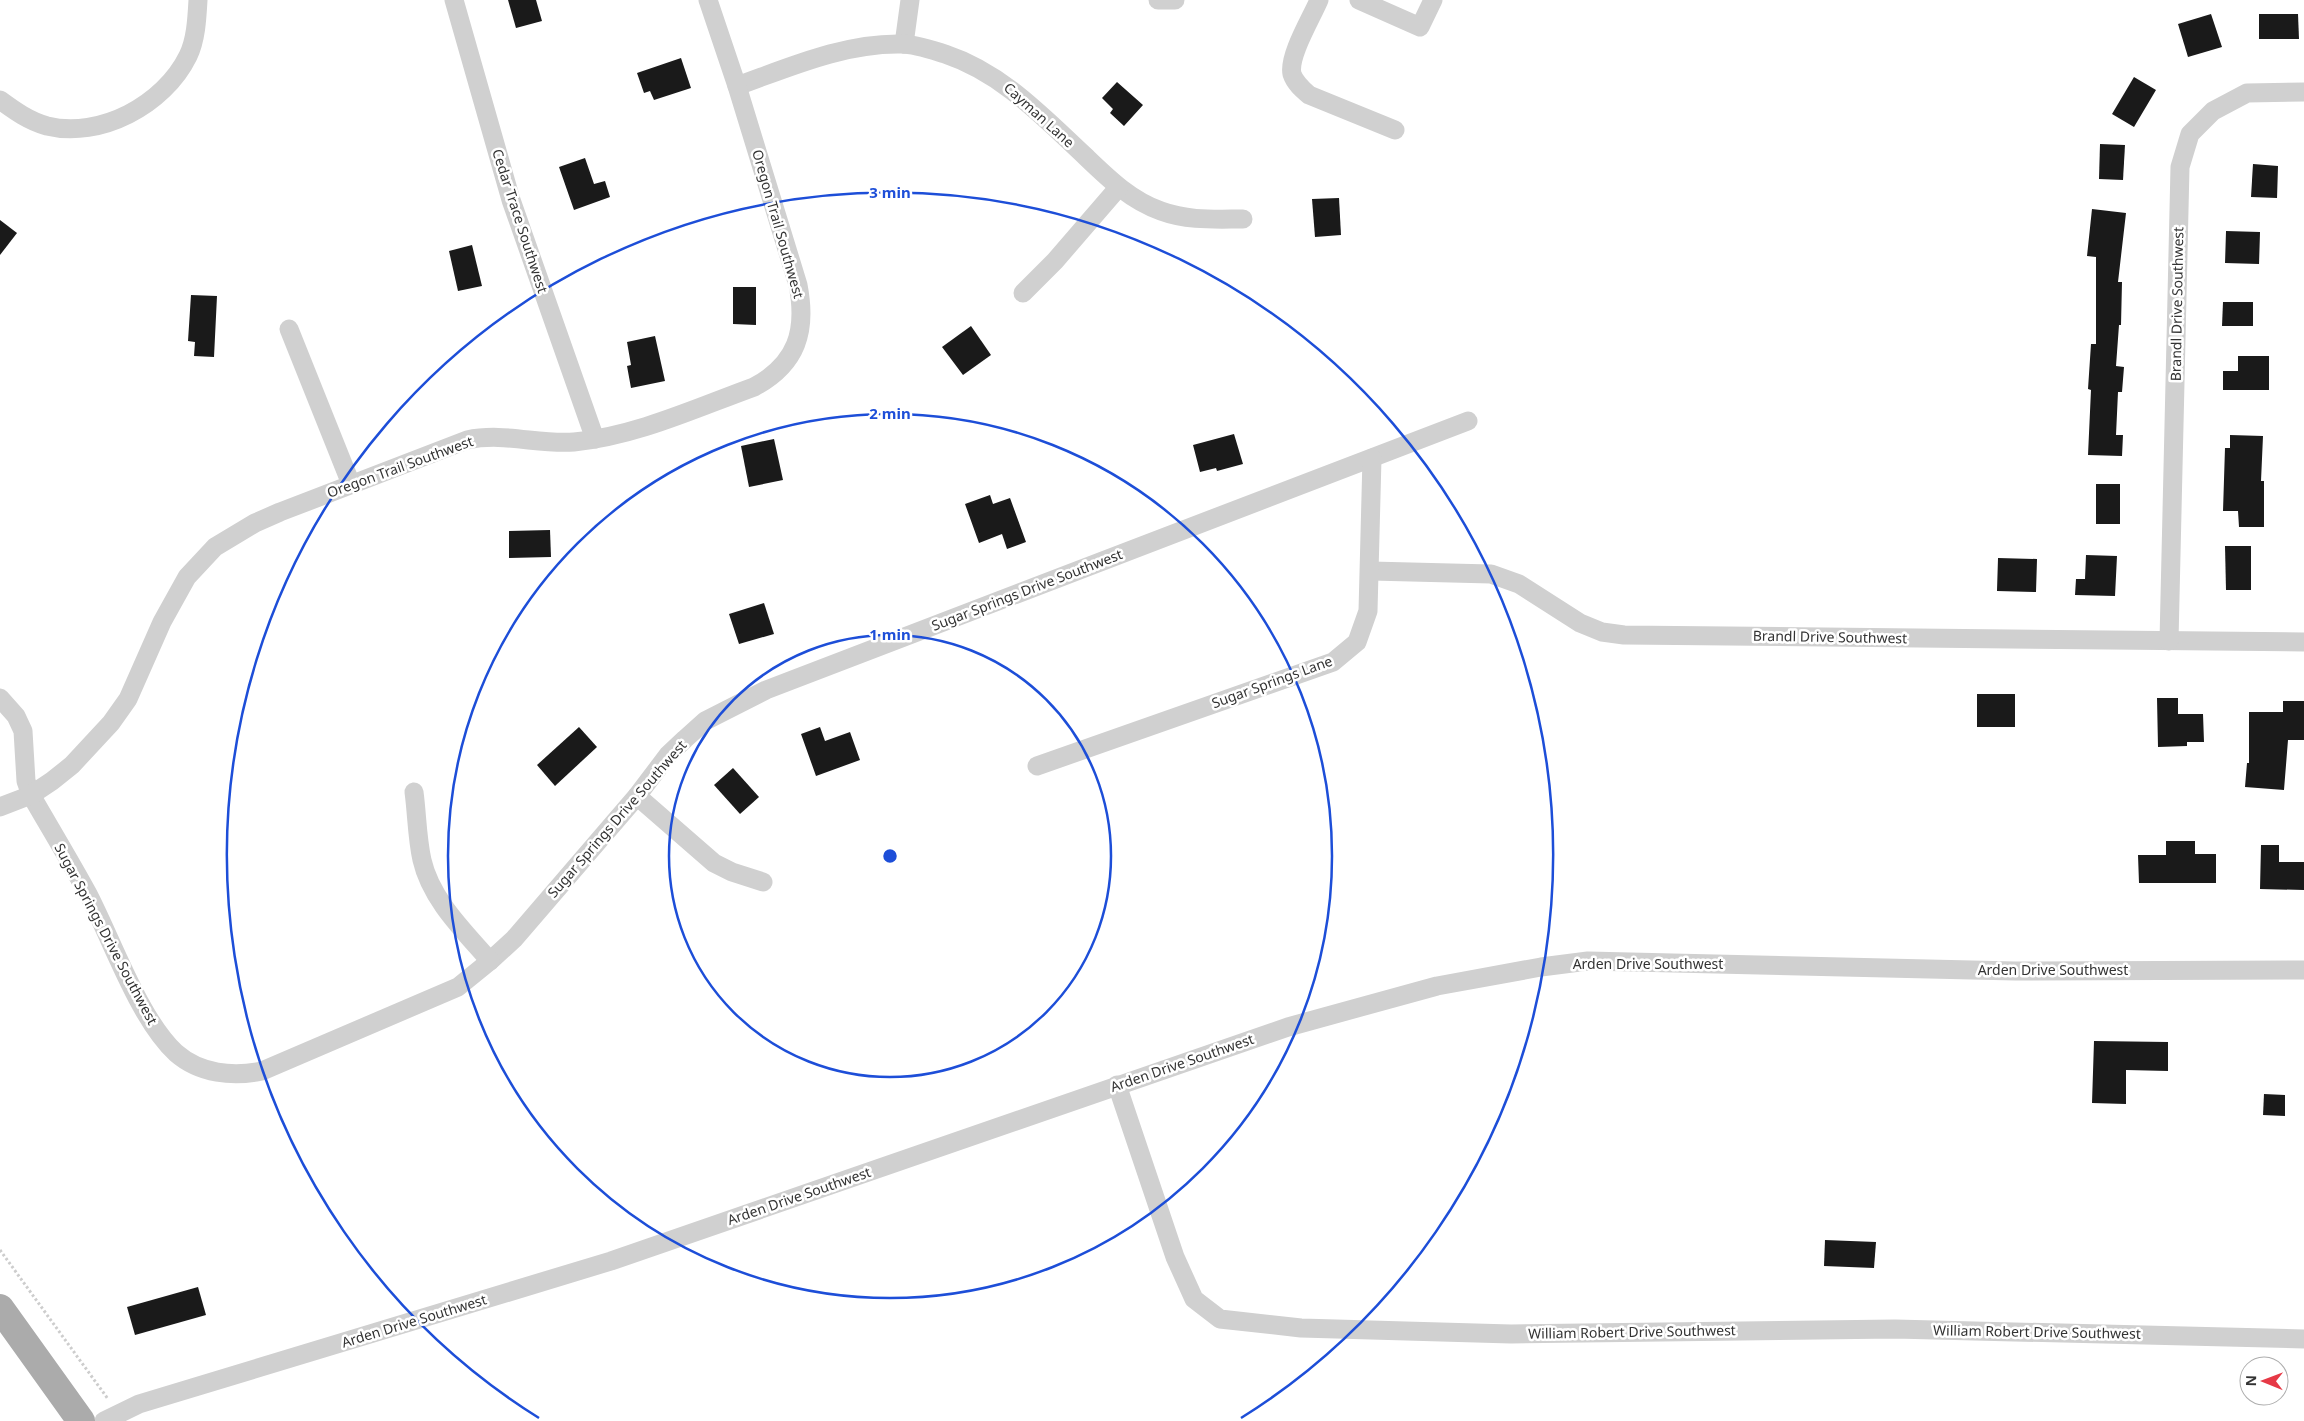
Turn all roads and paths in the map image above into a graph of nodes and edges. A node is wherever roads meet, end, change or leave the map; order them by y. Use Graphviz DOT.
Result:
graph roads {
  1 [pos="198,0"];
  2 [pos="454,0"];
  3 [pos="708,0"];
  4 [pos="910,0"];
  5 [pos="1158,0"];
  6 [pos="1175,0"];
  7 [pos="1318,0"];
  8 [pos="1359,0"];
  9 [pos="1433,0"];
  10 [pos="904,44"];
  11 [pos="737,86"];
  12 [pos="2304,92"];
  13 [pos="0,100"];
  14 [pos="1395,130"];
  15 [pos="1118,188"];
  16 [pos="1243,219"];
  17 [pos="1023,293"];
  18 [pos="289,329"];
  19 [pos="1468,421"];
  20 [pos="595,439"];
  21 [pos="1372,458"];
  22 [pos="351,484"];
  23 [pos="1371,571"];
  24 [pos="2169,641"];
  25 [pos="2304,642"];
  26 [pos="0,698"];
  27 [pos="1037,766"];
  28 [pos="414,792"];
  29 [pos="31,796"];
  30 [pos="637,796"];
  31 [pos="0,807"];
  32 [pos="763,882"];
  33 [pos="490,961"];
  34 [pos="2304,970"];
  35 [pos="1117,1086"];
  36 [pos="0,1250"];
  37 [pos="0,1308"];
  38 [pos="2304,1339"];
  39 [pos="111,1417"];
  40 [pos="81,1421"];
  1 -- 13 [label="street"];
  2 -- 20 [label="street, Cedar Trace Southwest"];
  3 -- 11 [label="street, Oregon Trail Southwest"];
  4 -- 10 [label="street"];
  5 -- 6 [label="street"];
  7 -- 14 [label="street"];
  8 -- 9 [label="street"];
  10 -- 11 [label="street, Cayman Lane"];
  10 -- 15 [label="street, Cayman Lane"];
  11 -- 20 [label="street, Oregon Trail Southwest"];
  12 -- 24 [label="street, Brandl Drive Southwest"];
  15 -- 16 [label="street, Cayman Lane"];
  15 -- 17 [label="street"];
  18 -- 22 [label="street"];
  19 -- 21 [label="street, Sugar Springs Drive Southwest"];
  20 -- 22 [label="street, Oregon Trail Southwest"];
  21 -- 23 [label="street, Sugar Springs Lane"];
  21 -- 30 [label="street, Sugar Springs Drive Southwest"];
  22 -- 29 [label="street, Oregon Trail Southwest"];
  23 -- 24 [label="street, Brandl Drive Southwest"];
  23 -- 27 [label="street, Sugar Springs Lane"];
  24 -- 25 [label="street, Brandl Drive Southwest"];
  26 -- 29 [label="street, Sugar Springs Drive Southwest"];
  28 -- 33 [label="street"];
  29 -- 31 [label="street, Oregon Trail Southwest"];
  29 -- 33 [label="street, Sugar Springs Drive Southwest"];
  30 -- 32 [label="street"];
  30 -- 33 [label="street, Sugar Springs Drive Southwest"];
  34 -- 35 [label="street, Arden Drive Southwest"];
  35 -- 38 [label="street, William Robert Drive Southwest"];
  35 -- 39 [label="street, Arden Drive Southwest"];
  36 -- 39 [label="path"];
  37 -- 40 [label="main road"];
}
